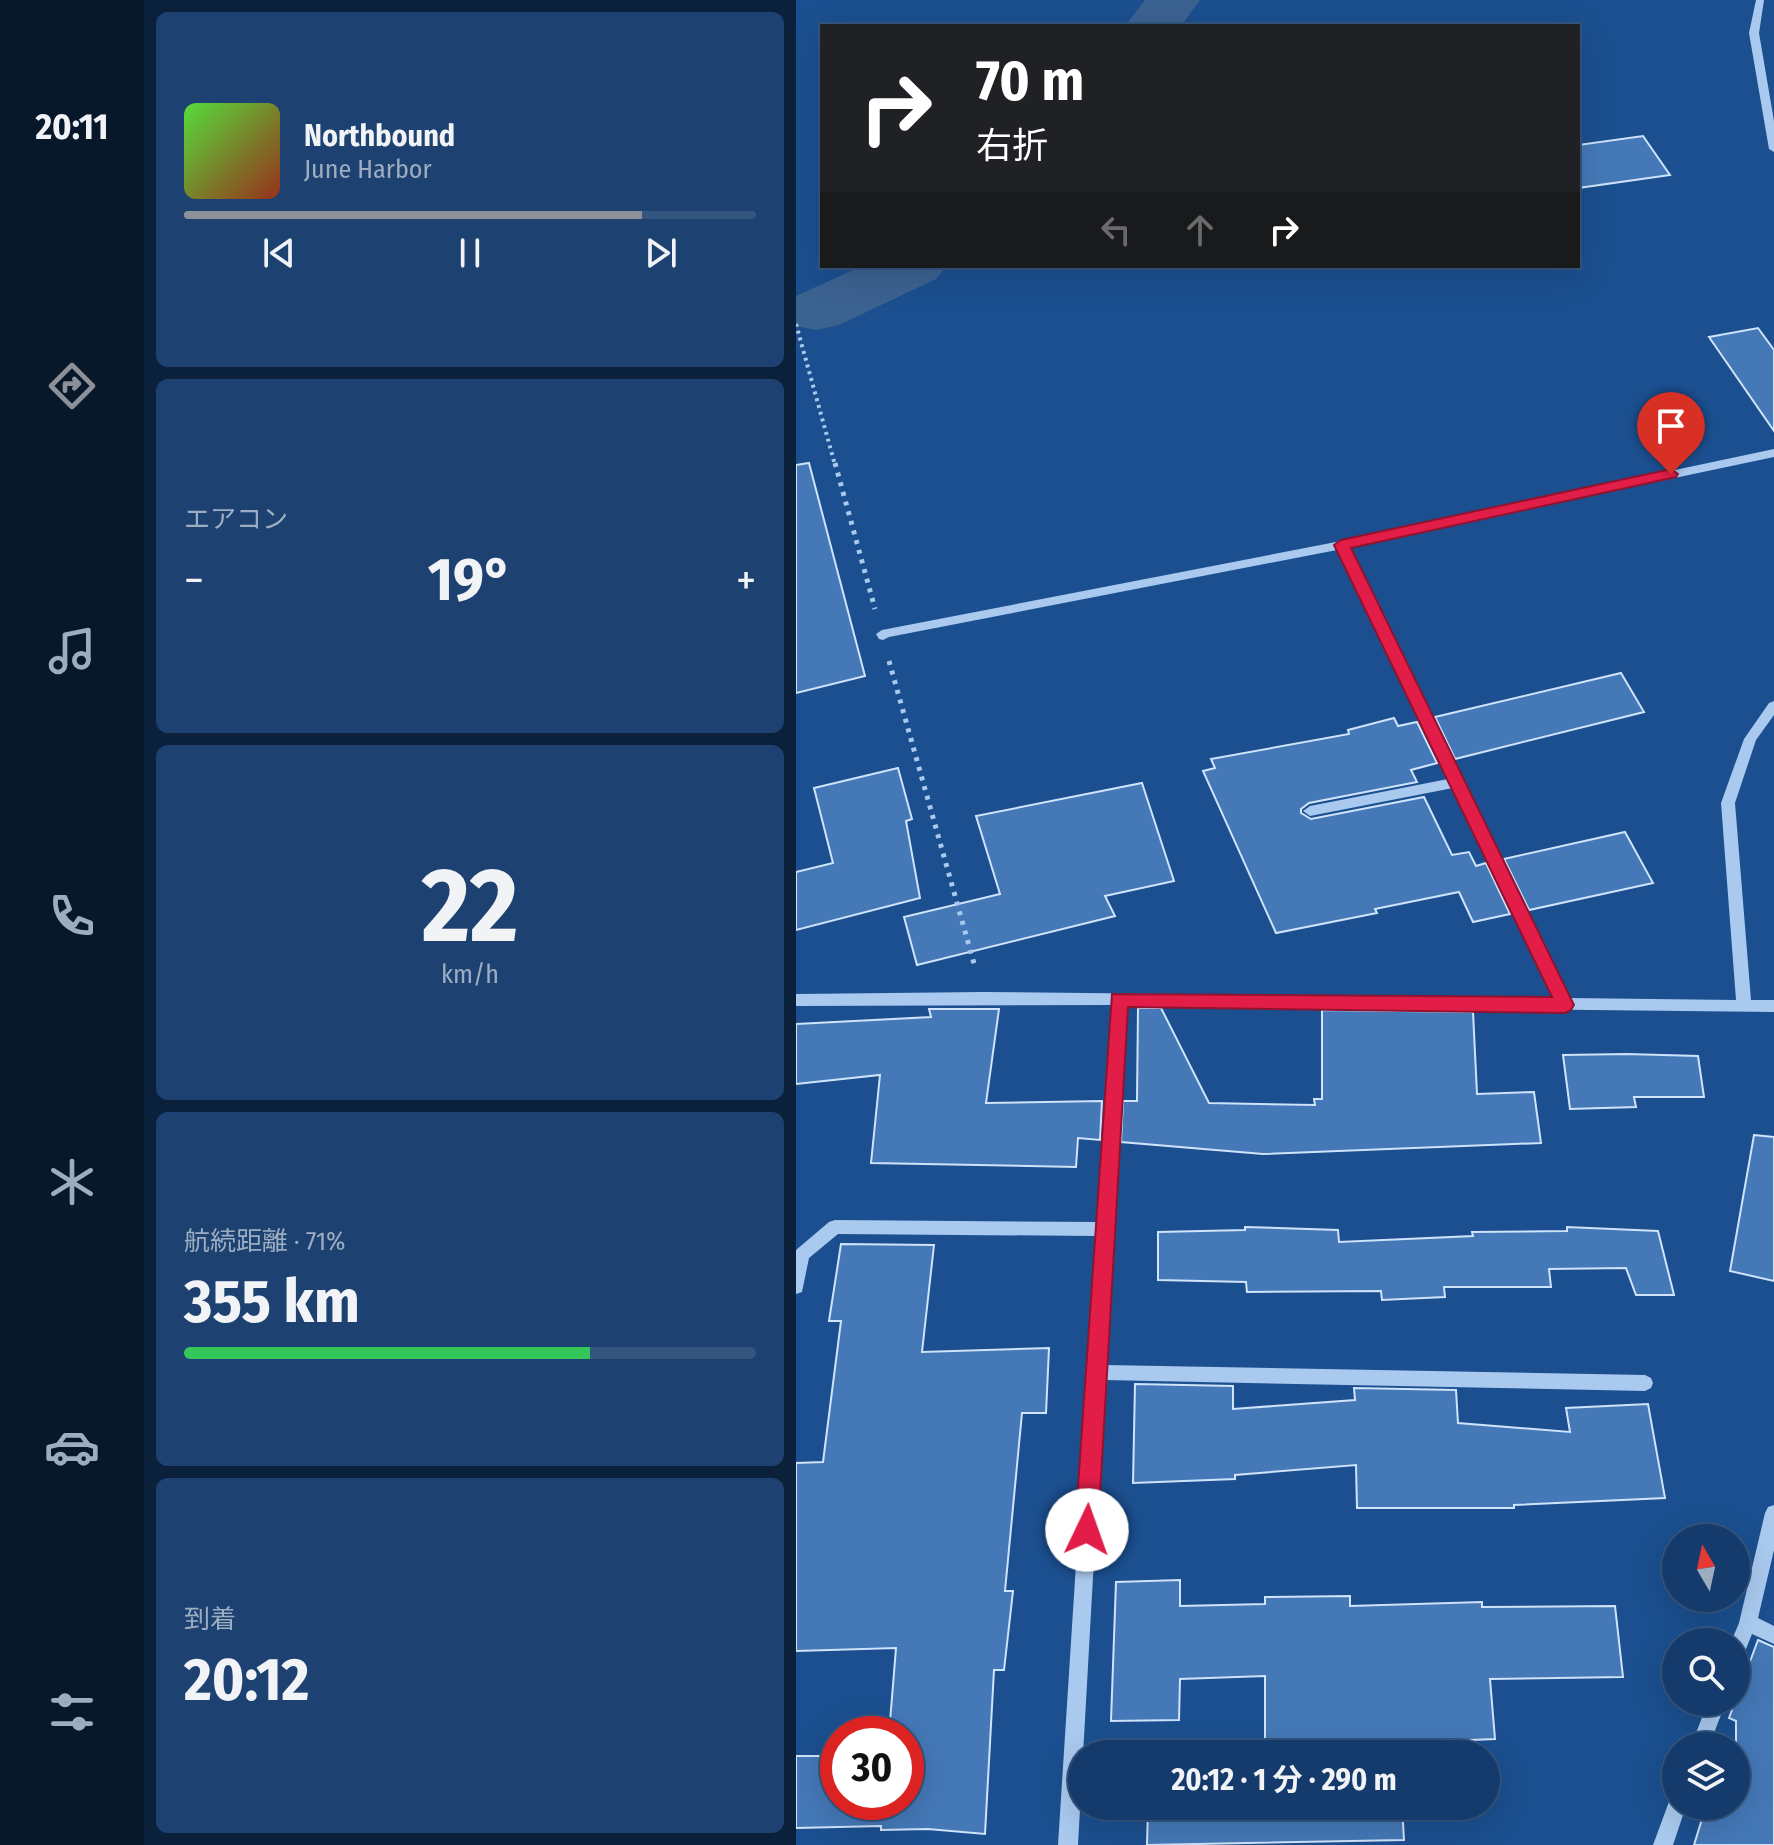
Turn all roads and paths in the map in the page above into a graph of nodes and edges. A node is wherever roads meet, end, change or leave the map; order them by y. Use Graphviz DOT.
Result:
graph roads {
  1 [pos="1760,0"];
  2 [pos="1774,149"];
  3 [pos="1774,453"];
  4 [pos="1341,545"];
  5 [pos="883,636"];
  6 [pos="1774,706"];
  7 [pos="1457,782"];
  8 [pos="1310,811"];
  9 [pos="1119,999"];
  10 [pos="796,1000"];
  11 [pos="1565,1005"];
  12 [pos="1744,1006"];
  13 [pos="1774,1006"];
  14 [pos="1105,1229"];
  15 [pos="796,1287"];
  16 [pos="1096,1372"];
  17 [pos="1645,1383"];
  18 [pos="1774,1513"];
  19 [pos="1748,1623"];
  20 [pos="1746,1628"];
  21 [pos="1774,1635"];
  22 [pos="1672,1820"];
  23 [pos="1068,1845"];
  24 [pos="1663,1845"];
  1 -- 2 [label="street"];
  3 -- 4 [label="street"];
  4 -- 5 [label="street"];
  4 -- 7 [label="street"];
  6 -- 12 [label="street"];
  7 -- 8 [label="street"];
  7 -- 11 [label="street"];
  9 -- 10 [label="street"];
  9 -- 11 [label="street"];
  9 -- 14 [label="street"];
  11 -- 12 [label="street"];
  12 -- 13 [label="street"];
  14 -- 15 [label="street"];
  14 -- 16 [label="street"];
  16 -- 17 [label="street"];
  16 -- 23 [label="street"];
  18 -- 19 [label="street"];
  19 -- 20 [label="street"];
  19 -- 21 [label="street"];
  22 -- 24 [label="street"];
}
